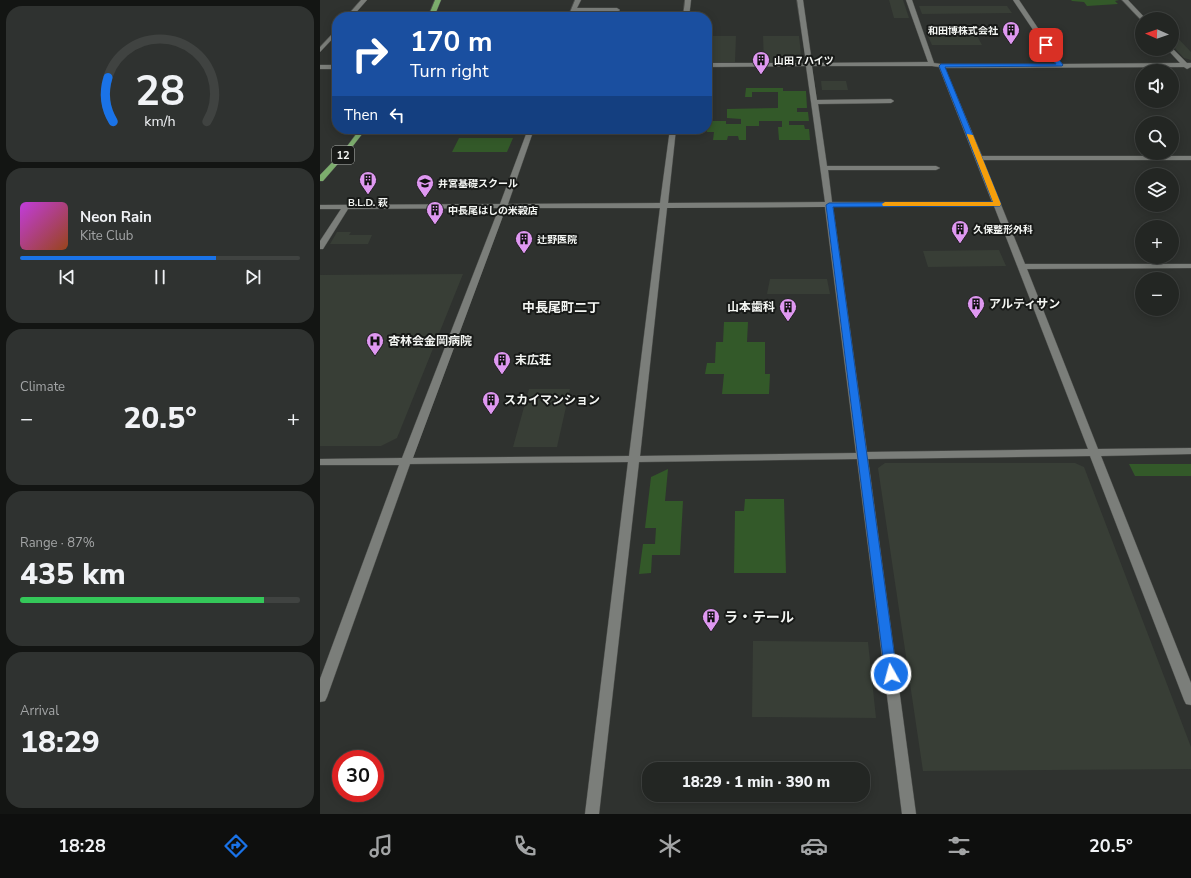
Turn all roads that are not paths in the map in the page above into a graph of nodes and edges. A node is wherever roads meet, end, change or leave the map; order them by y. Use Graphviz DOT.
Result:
graph roads {
  1 [pos="364,0"];
  2 [pos="438,0"];
  3 [pos="578,0"];
  4 [pos="688,0"];
  5 [pos="800,0"];
  6 [pos="909,0"];
  7 [pos="1016,0"];
  8 [pos="1125,0"];
  9 [pos="574,10"];
  10 [pos="617,10"];
  11 [pos="353,12"];
  12 [pos="433,12"];
  13 [pos="687,12"];
  14 [pos="1136,12"];
  15 [pos="332,37"];
  16 [pos="320,50"];
  17 [pos="1178,56"];
  18 [pos="809,64"];
  19 [pos="932,64"];
  20 [pos="712,65"];
  21 [pos="1060,65"];
  22 [pos="1188,65"];
  23 [pos="941,66"];
  24 [pos="320,67"];
  25 [pos="332,67"];
  26 [pos="1191,72"];
  27 [pos="891,101"];
  28 [pos="814,102"];
  29 [pos="359,134"];
  30 [pos="529,134"];
  31 [pos="672,134"];
  32 [pos="979,158"];
  33 [pos="1191,158"];
  34 [pos="824,168"];
  35 [pos="936,168"];
  36 [pos="320,179"];
  37 [pos="997,204"];
  38 [pos="829,205"];
  39 [pos="664,206"];
  40 [pos="320,207"];
  41 [pos="346,207"];
  42 [pos="503,207"];
  43 [pos="320,247"];
  44 [pos="1191,266"];
  45 [pos="1021,267"];
  46 [pos="1191,451"];
  47 [pos="1093,452"];
  48 [pos="862,456"];
  49 [pos="634,459"];
  50 [pos="406,461"];
  51 [pos="320,462"];
  52 [pos="320,697"];
  53 [pos="1191,700"];
  54 [pos="592,814"];
  55 [pos="909,814"];
  1 -- 11 [label="street"];
  2 -- 12 [label="main road"];
  3 -- 9 [label="street"];
  4 -- 13 [label="street"];
  5 -- 18 [label="street"];
  6 -- 19 [label="street"];
  7 -- 21 [label="street"];
  8 -- 14 [label="street"];
  9 -- 10 [label="street"];
  15 -- 16 [label="street"];
  17 -- 22 [label="street"];
  18 -- 19 [label="street"];
  18 -- 20 [label="street"];
  18 -- 28 [label="street"];
  19 -- 23 [label="street"];
  21 -- 22 [label="street"];
  21 -- 23 [label="street"];
  22 -- 26 [label="street"];
  23 -- 32 [label="street"];
  24 -- 25 [label="street"];
  27 -- 28 [label="street"];
  28 -- 34 [label="street"];
  29 -- 36 [label="main road, 12"];
  30 -- 42 [label="street"];
  31 -- 39 [label="street"];
  32 -- 33 [label="street"];
  32 -- 37 [label="street"];
  34 -- 35 [label="street"];
  34 -- 38 [label="street"];
  37 -- 38 [label="street"];
  37 -- 45 [label="street"];
  38 -- 39 [label="street"];
  38 -- 48 [label="street"];
  39 -- 42 [label="street"];
  39 -- 49 [label="street"];
  40 -- 41 [label="street"];
  41 -- 42 [label="street"];
  41 -- 43 [label="street"];
  42 -- 50 [label="street"];
  44 -- 45 [label="street"];
  45 -- 47 [label="street"];
  46 -- 47 [label="street"];
  47 -- 48 [label="street"];
  47 -- 53 [label="street"];
  48 -- 49 [label="street"];
  48 -- 55 [label="street"];
  49 -- 50 [label="street"];
  49 -- 54 [label="street"];
  50 -- 51 [label="street"];
  50 -- 52 [label="street"];
}
